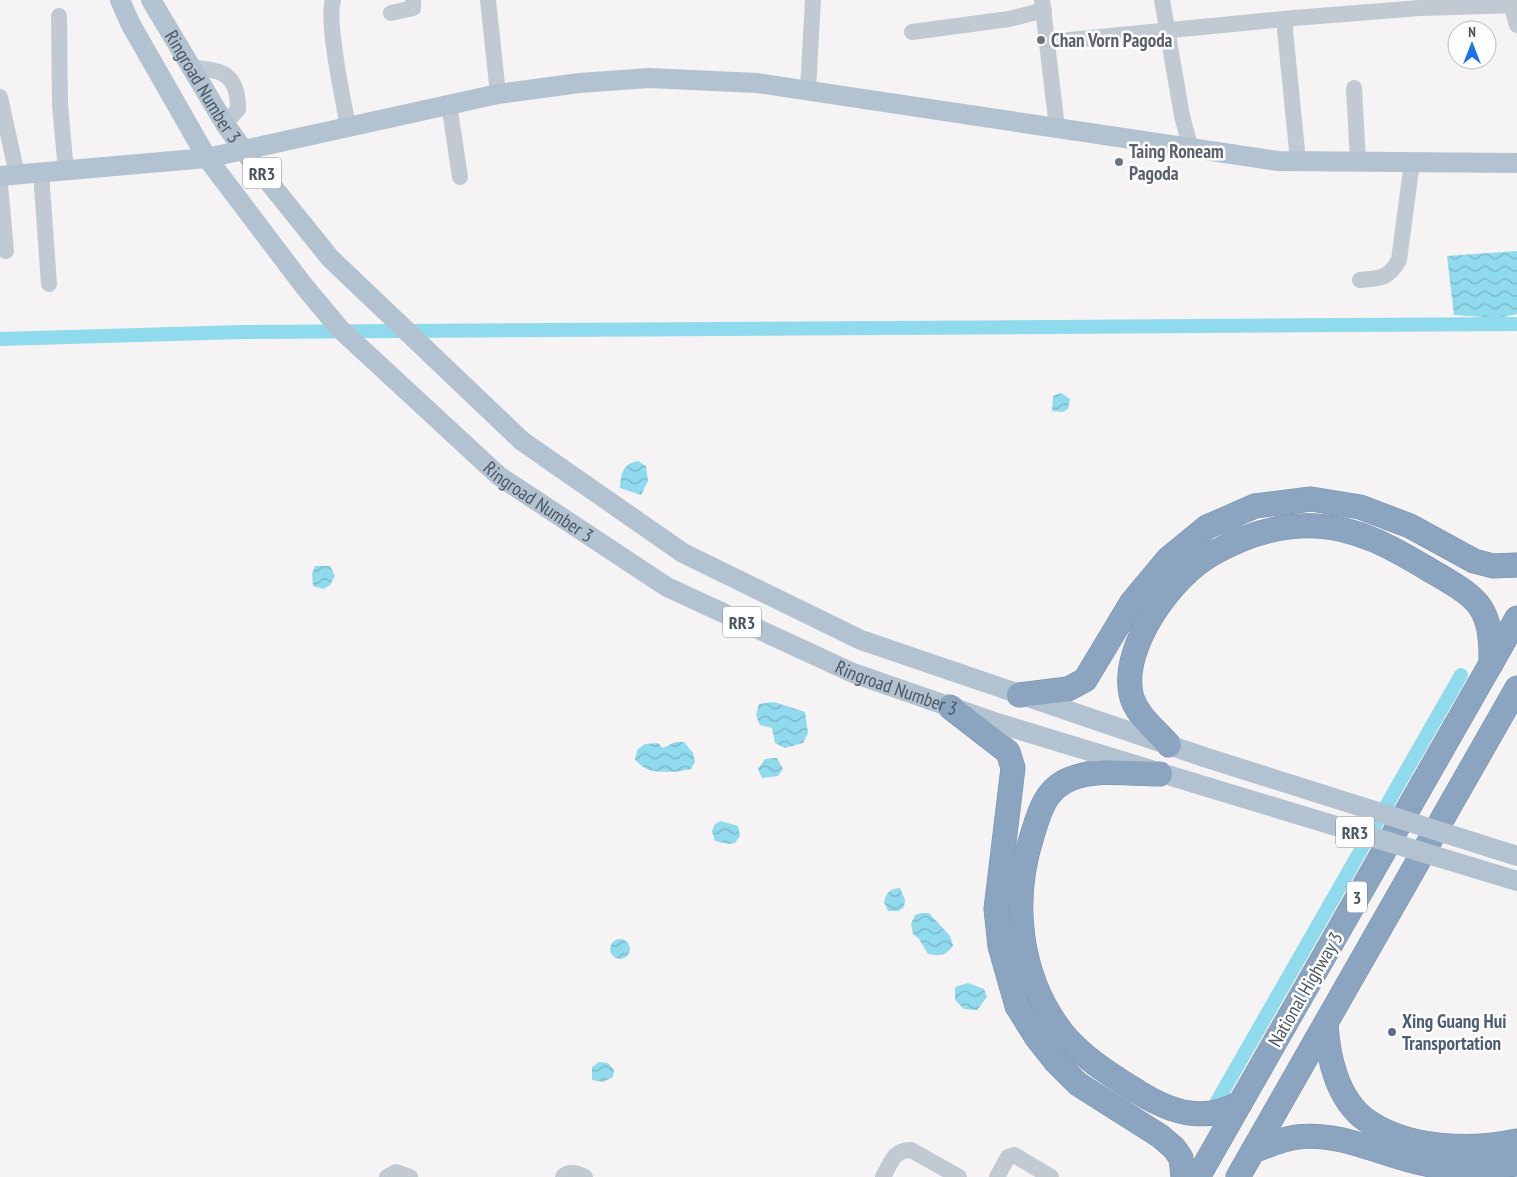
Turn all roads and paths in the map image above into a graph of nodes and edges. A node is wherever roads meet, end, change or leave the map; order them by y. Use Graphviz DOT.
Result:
graph roads {
  1 [pos="120,0"];
  2 [pos="151,0"];
  3 [pos="333,0"];
  4 [pos="413,0"];
  5 [pos="488,0"];
  6 [pos="813,0"];
  7 [pos="1162,0"];
  8 [pos="1513,4"];
  9 [pos="1043,5"];
  10 [pos="391,13"];
  11 [pos="59,16"];
  12 [pos="1286,19"];
  13 [pos="1517,26"];
  14 [pos="1167,30"];
  15 [pos="912,32"];
  16 [pos="1049,42"];
  17 [pos="192,68"];
  18 [pos="1354,88"];
  19 [pos="808,90"];
  20 [pos="498,94"];
  21 [pos="0,97"];
  22 [pos="449,104"];
  23 [pos="225,124"];
  24 [pos="348,126"];
  25 [pos="1057,128"];
  26 [pos="1190,149"];
  27 [pos="244,151"];
  28 [pos="207,158"];
  29 [pos="1298,161"];
  30 [pos="1358,161"];
  31 [pos="1412,162"];
  32 [pos="1517,162"];
  33 [pos="66,171"];
  34 [pos="41,173"];
  35 [pos="9,175"];
  36 [pos="460,176"];
  37 [pos="0,185"];
  38 [pos="6,251"];
  39 [pos="1360,280"];
  40 [pos="49,284"];
  41 [pos="1517,565"];
  42 [pos="1517,618"];
  43 [pos="1491,664"];
  44 [pos="1517,688"];
  45 [pos="1020,695"];
  46 [pos="950,707"];
  47 [pos="1169,745"];
  48 [pos="1160,774"];
  49 [pos="1517,856"];
  50 [pos="1517,882"];
  51 [pos="1326,1024"];
  52 [pos="1240,1103"];
  53 [pos="1517,1141"];
  54 [pos="1253,1151"];
  55 [pos="1517,1164"];
  56 [pos="387,1177"];
  57 [pos="410,1177"];
  58 [pos="563,1177"];
  59 [pos="584,1177"];
  60 [pos="883,1177"];
  61 [pos="959,1177"];
  62 [pos="996,1177"];
  63 [pos="1051,1177"];
  64 [pos="1183,1177"];
  65 [pos="1198,1177"];
  66 [pos="1238,1177"];
  1 -- 28 [label="main road, Ringroad Number 3 / RR3"];
  2 -- 17 [label="main road, Ringroad Number 3 / RR3"];
  3 -- 24 [label="street"];
  4 -- 10 [label="street"];
  5 -- 20 [label="street"];
  6 -- 19 [label="street"];
  7 -- 14 [label="street"];
  8 -- 12 [label="street"];
  8 -- 13 [label="street"];
  9 -- 15 [label="street"];
  9 -- 16 [label="street"];
  11 -- 33 [label="street"];
  12 -- 14 [label="street"];
  12 -- 29 [label="street"];
  14 -- 16 [label="street"];
  14 -- 26 [label="street"];
  16 -- 25 [label="street"];
  17 -- 23 [label="main road, Ringroad Number 3 / RR3"];
  17 -- 23 [label="street"];
  18 -- 30 [label="street"];
  19 -- 20 [label="main road"];
  19 -- 25 [label="main road"];
  20 -- 22 [label="main road"];
  21 -- 35 [label="street"];
  22 -- 24 [label="main road"];
  22 -- 36 [label="street"];
  23 -- 27 [label="main road, Ringroad Number 3 / RR3"];
  24 -- 27 [label="main road"];
  25 -- 26 [label="main road"];
  26 -- 29 [label="main road"];
  27 -- 28 [label="main road"];
  27 -- 45 [label="main road, Ringroad Number 3 / RR3"];
  28 -- 33 [label="main road"];
  28 -- 46 [label="main road, Ringroad Number 3 / RR3"];
  29 -- 30 [label="main road"];
  30 -- 31 [label="main road"];
  31 -- 32 [label="main road"];
  31 -- 39 [label="street"];
  33 -- 34 [label="main road"];
  34 -- 35 [label="main road"];
  34 -- 40 [label="street"];
  37 -- 38 [label="street"];
  41 -- 45 [label="highway"];
  42 -- 43 [label="highway, National Highway 3 / 3"];
  43 -- 47 [label="highway"];
  43 -- 52 [label="highway, National Highway 3 / 3"];
  44 -- 51 [label="highway, National Highway 3 / 3"];
  45 -- 47 [label="main road, Ringroad Number 3 / RR3"];
  46 -- 48 [label="main road, Ringroad Number 3 / RR3"];
  46 -- 64 [label="highway"];
  47 -- 49 [label="main road, Ringroad Number 3 / RR3, bridge"];
  48 -- 50 [label="main road, Ringroad Number 3 / RR3, bridge"];
  48 -- 52 [label="highway"];
  51 -- 53 [label="highway"];
  51 -- 54 [label="highway, National Highway 3 / 3"];
  52 -- 65 [label="highway, National Highway 3 / 3"];
  54 -- 55 [label="highway"];
  54 -- 66 [label="highway, National Highway 3 / 3"];
  56 -- 57 [label="street"];
  58 -- 59 [label="street"];
  60 -- 61 [label="street"];
  62 -- 63 [label="street"];
}
